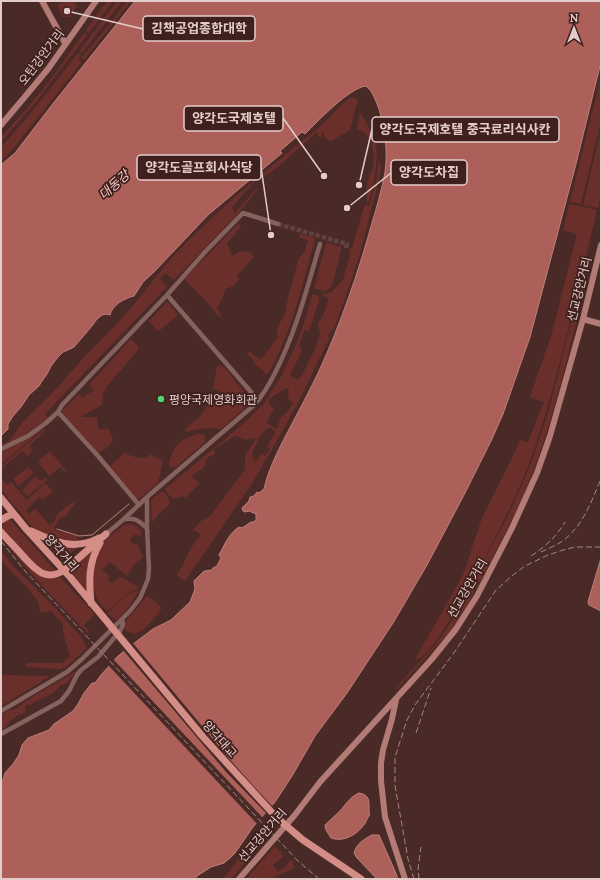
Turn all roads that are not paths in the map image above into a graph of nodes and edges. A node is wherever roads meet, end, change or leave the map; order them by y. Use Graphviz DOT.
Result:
graph roads {
  1 [pos="42,1"];
  2 [pos="96,1"];
  3 [pos="65,44"];
  4 [pos="1,125"];
  5 [pos="278,224"];
  6 [pos="320,244"];
  7 [pos="601,245"];
  8 [pos="167,295"];
  9 [pos="583,319"];
  10 [pos="601,324"];
  11 [pos="258,400"];
  12 [pos="58,412"];
  13 [pos="1,449"];
  14 [pos="147,497"];
  15 [pos="1,498"];
  16 [pos="139,505"];
  17 [pos="14,514"];
  18 [pos="124,519"];
  19 [pos="1,520"];
  20 [pos="147,528"];
  21 [pos="27,530"];
  22 [pos="1,532"];
  23 [pos="106,534"];
  24 [pos="91,603"];
  25 [pos="122,619"];
  26 [pos="107,622"];
  27 [pos="396,699"];
  28 [pos="1,711"];
  29 [pos="1,734"];
  30 [pos="239,879"];
  31 [pos="361,879"];
  32 [pos="405,879"];
  1 -- 3 [label="main road"];
  2 -- 3 [label="main road, 오탄강안거리"];
  3 -- 4 [label="main road, 오탄강안거리"];
  5 -- 8 [label="street"];
  6 -- 11 [label="street"];
  7 -- 9 [label="main road, 선교강안거리"];
  8 -- 11 [label="street"];
  8 -- 12 [label="street"];
  9 -- 10 [label="main road"];
  9 -- 27 [label="main road, 선교강안거리"];
  11 -- 14 [label="street"];
  12 -- 13 [label="street"];
  12 -- 16 [label="street"];
  14 -- 16 [label="street"];
  14 -- 20 [label="street"];
  15 -- 17 [label="main road, 양각거리"];
  16 -- 18 [label="street"];
  17 -- 19 [label="main road"];
  17 -- 21 [label="main road, 양각거리"];
  18 -- 20 [label="street"];
  18 -- 23 [label="street"];
  20 -- 25 [label="street"];
  21 -- 23 [label="main road"];
  21 -- 24 [label="main road, 양각거리"];
  22 -- 23 [label="main road"];
  23 -- 24 [label="main road"];
  24 -- 26 [label="main road, 양각거리"];
  25 -- 28 [label="street"];
  25 -- 29 [label="street"];
  26 -- 31 [label="main road, 양각대교"];
  27 -- 30 [label="main road, 선교강안거리"];
  27 -- 32 [label="main road"];
}
